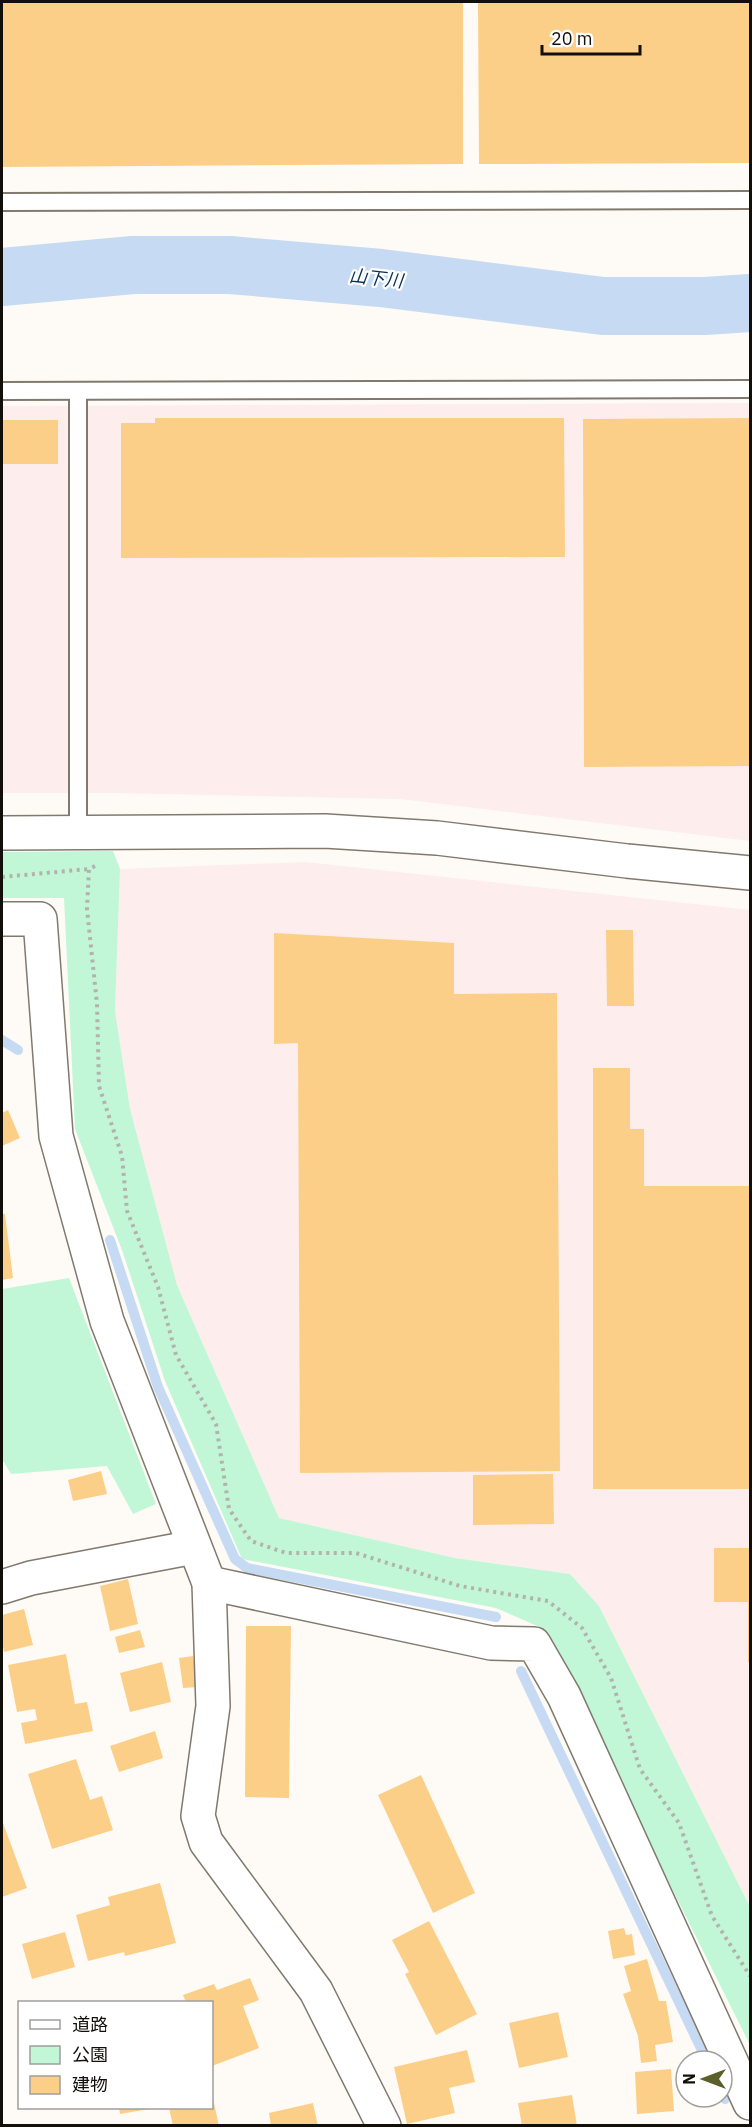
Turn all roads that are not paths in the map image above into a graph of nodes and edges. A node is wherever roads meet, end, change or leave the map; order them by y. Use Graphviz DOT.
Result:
graph roads {
  1 [pos="750,200"];
  2 [pos="2,202"];
  3 [pos="750,389"];
  4 [pos="78,391"];
  5 [pos="2,392"];
  6 [pos="78,832"];
  7 [pos="2,833"];
  8 [pos="750,873"];
  9 [pos="2,919"];
  10 [pos="194,1547"];
  11 [pos="209,1583"];
  12 [pos="2,1587"];
  13 [pos="750,2103"];
  14 [pos="384,2126"];
  1 -- 2 [label="lane"];
  3 -- 4 [label="lane"];
  4 -- 5 [label="lane"];
  4 -- 6 [label="lane"];
  6 -- 7 [label="street"];
  6 -- 8 [label="street"];
  9 -- 10 [label="street"];
  10 -- 11 [label="street"];
  10 -- 12 [label="street"];
  11 -- 13 [label="street"];
  11 -- 14 [label="street"];
}
